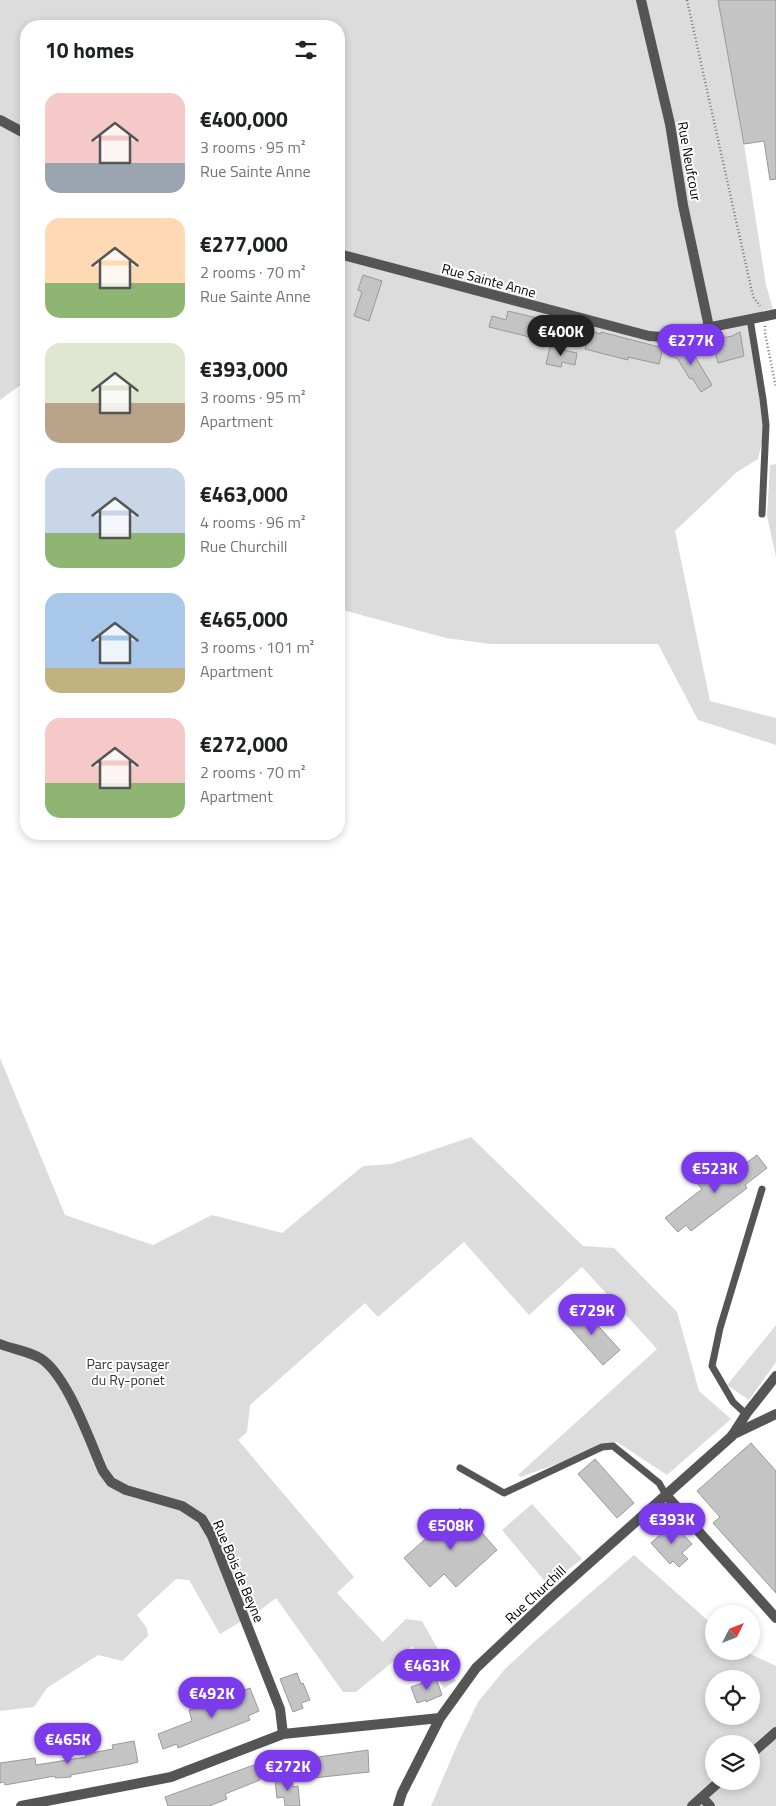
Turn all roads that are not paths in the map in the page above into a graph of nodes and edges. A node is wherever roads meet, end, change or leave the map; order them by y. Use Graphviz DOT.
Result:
graph roads {
  1 [pos="640,0"];
  2 [pos="0,120"];
  3 [pos="20,131"];
  4 [pos="345,256"];
  5 [pos="776,314"];
  6 [pos="750,319"];
  7 [pos="709,327"];
  8 [pos="762,514"];
  9 [pos="762,1189"];
  10 [pos="0,1344"];
  11 [pos="776,1376"];
  12 [pos="746,1414"];
  13 [pos="776,1414"];
  14 [pos="732,1436"];
  15 [pos="460,1468"];
  16 [pos="666,1494"];
  17 [pos="776,1618"];
  18 [pos="440,1718"];
  19 [pos="776,1732"];
  20 [pos="283,1734"];
  21 [pos="760,1746"];
  22 [pos="710,1790"];
  23 [pos="702,1797"];
  24 [pos="21,1806"];
  25 [pos="398,1806"];
  26 [pos="692,1806"];
  27 [pos="710,1806"];
  1 -- 7 [label="street, Rue Neufcour"];
  2 -- 3 [label="street"];
  4 -- 7 [label="street, Rue Sainte Anne"];
  5 -- 6 [label="street, Rue Sainte Anne"];
  6 -- 7 [label="street, Rue Sainte Anne"];
  6 -- 8 [label="lane"];
  9 -- 12 [label="lane"];
  10 -- 20 [label="street, Rue Bois de Beyne"];
  11 -- 12 [label="street"];
  12 -- 14 [label="street"];
  13 -- 14 [label="street"];
  14 -- 16 [label="street, Rue Churchill"];
  15 -- 16 [label="lane"];
  16 -- 17 [label="street"];
  16 -- 18 [label="street, Rue Churchill"];
  18 -- 20 [label="street"];
  18 -- 25 [label="street, Rue Churchill"];
  19 -- 21 [label="street"];
  20 -- 24 [label="street"];
  22 -- 23 [label="street"];
  23 -- 26 [label="street"];
  23 -- 27 [label="street"];
}
